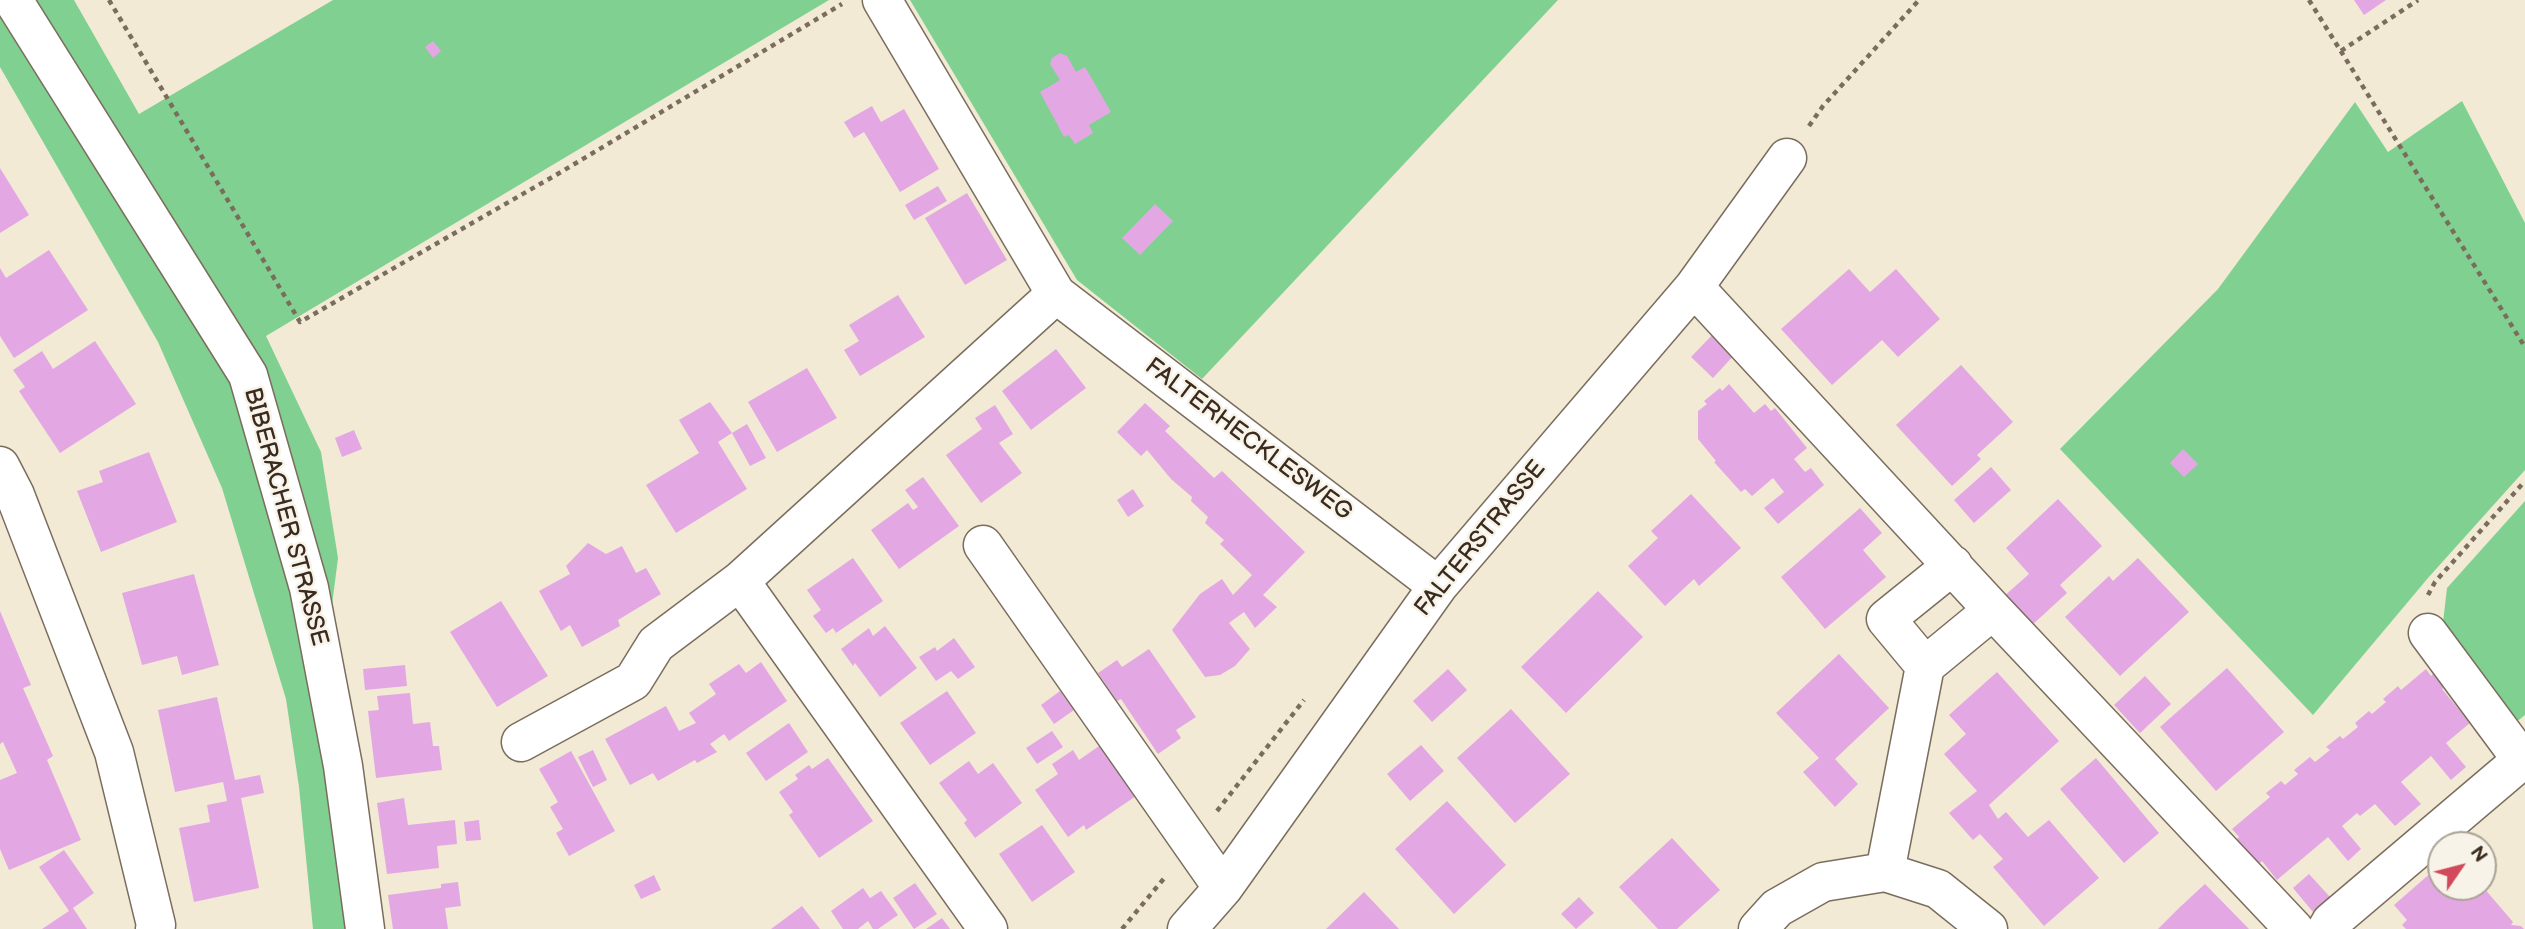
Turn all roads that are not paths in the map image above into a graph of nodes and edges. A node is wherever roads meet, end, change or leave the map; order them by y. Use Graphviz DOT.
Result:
graph roads {
  1 [pos="13,0"];
  2 [pos="882,0"];
  3 [pos="1787,158"];
  4 [pos="1694,287"];
  5 [pos="1056,294"];
  6 [pos="0,466"];
  7 [pos="983,545"];
  8 [pos="1953,565"];
  9 [pos="740,581"];
  10 [pos="1438,586"];
  11 [pos="1993,610"];
  12 [pos="2428,633"];
  13 [pos="1925,666"];
  14 [pos="521,743"];
  15 [pos="2516,787"];
  16 [pos="1885,872"];
  17 [pos="1206,915"];
  18 [pos="155,929"];
  19 [pos="365,929"];
  20 [pos="988,929"];
  21 [pos="1758,929"];
  22 [pos="1988,929"];
  23 [pos="2294,929"];
  24 [pos="2327,929"];
  1 -- 19 [label="street, BIBERACHER STRASSE"];
  2 -- 5 [label="street, FALTERHECKLESWEG"];
  3 -- 4 [label="street, FALTERSTRASSE"];
  4 -- 8 [label="street"];
  4 -- 10 [label="street, FALTERSTRASSE"];
  5 -- 9 [label="street"];
  5 -- 10 [label="street, FALTERHECKLESWEG"];
  6 -- 18 [label="street"];
  7 -- 17 [label="street"];
  8 -- 11 [label="street"];
  8 -- 13 [label="street"];
  9 -- 14 [label="street"];
  9 -- 20 [label="street"];
  10 -- 17 [label="street, FALTERSTRASSE"];
  11 -- 13 [label="street"];
  11 -- 23 [label="street"];
  12 -- 15 [label="street"];
  13 -- 16 [label="street"];
  15 -- 24 [label="street"];
  16 -- 21 [label="street"];
  16 -- 22 [label="street"];
}
